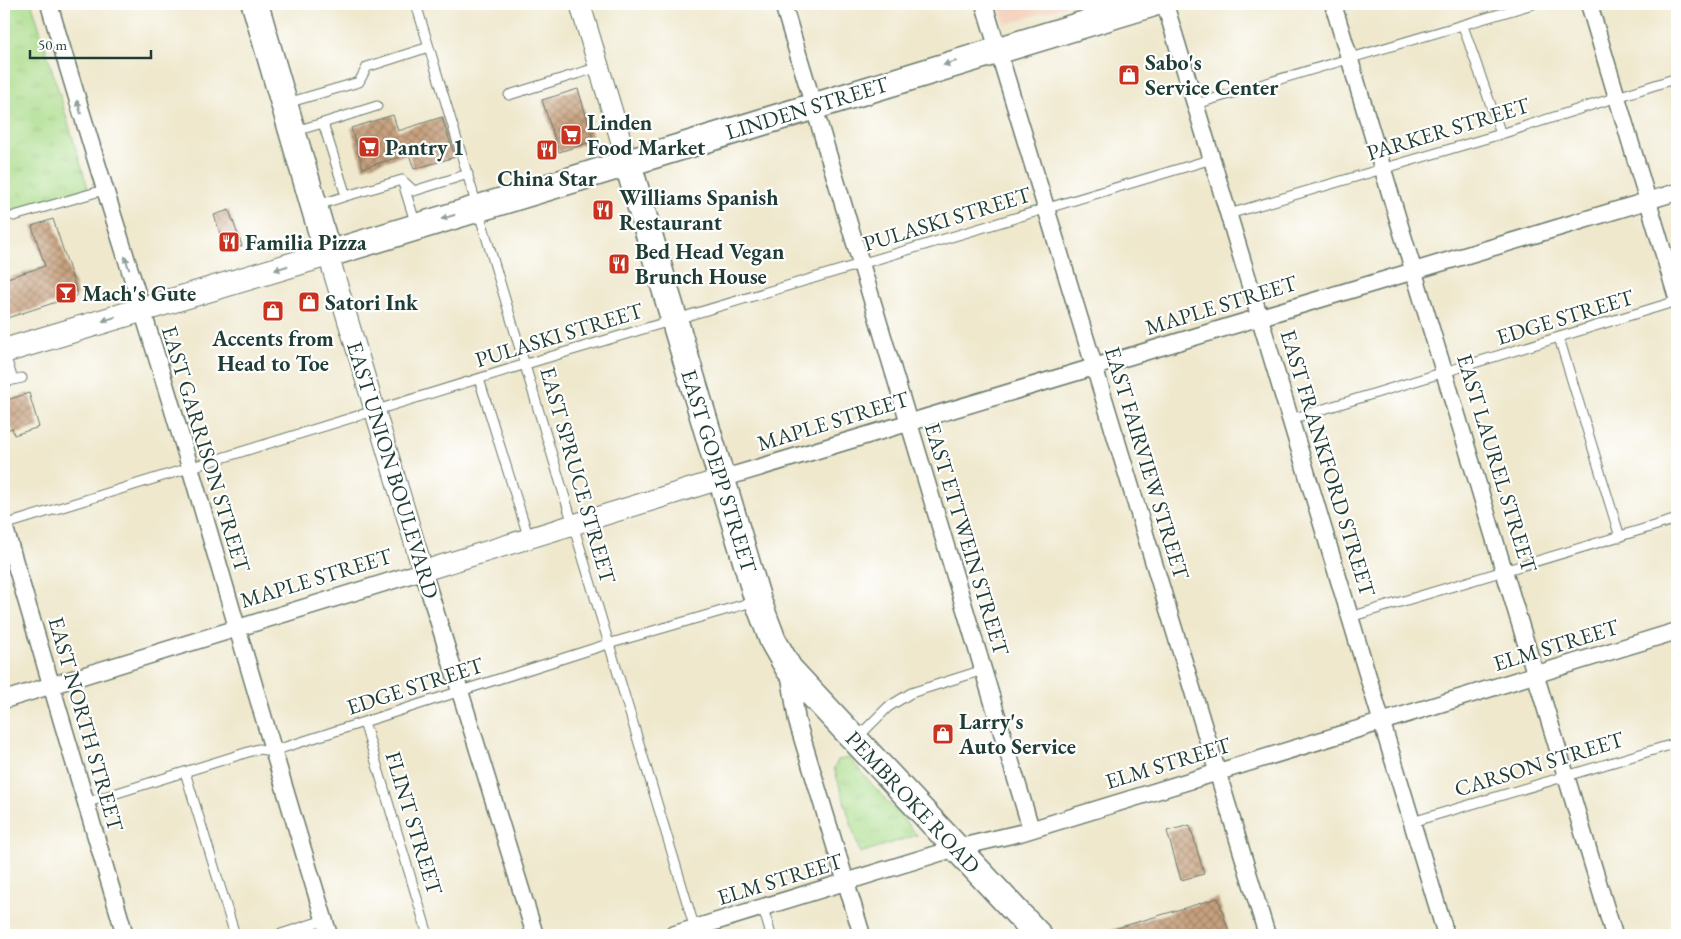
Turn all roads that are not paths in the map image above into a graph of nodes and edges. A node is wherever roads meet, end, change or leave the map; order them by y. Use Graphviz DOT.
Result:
graph roads {
  1 [pos="49,4"];
  2 [pos="255,4"];
  3 [pos="416,4"];
  4 [pos="580,4"];
  5 [pos="783,4"];
  6 [pos="984,4"];
  7 [pos="1151,4"];
  8 [pos="1165,4"];
  9 [pos="1333,4"];
  10 [pos="1533,4"];
  11 [pos="1589,4"];
  12 [pos="1463,26"];
  13 [pos="429,47"];
  14 [pos="996,49"];
  15 [pos="1351,58"];
  16 [pos="599,67"];
  17 [pos="1677,78"];
  18 [pos="509,95"];
  19 [pos="1617,98"];
  20 [pos="284,104"];
  21 [pos="1196,104"];
  22 [pos="377,106"];
  23 [pos="813,106"];
  24 [pos="323,123"];
  25 [pos="292,132"];
  26 [pos="1500,134"];
  27 [pos="1212,159"];
  28 [pos="628,164"];
  29 [pos="1384,169"];
  30 [pos="468,174"];
  31 [pos="402,180"];
  32 [pos="104,190"];
  33 [pos="1677,192"];
  34 [pos="346,196"];
  35 [pos="1648,201"];
  36 [pos="314,206"];
  37 [pos="478,208"];
  38 [pos="1045,208"];
  39 [pos="1229,214"];
  40 [pos="14,216"];
  41 [pos="416,227"];
  42 [pos="328,254"];
  43 [pos="860,265"];
  44 [pos="1415,272"];
  45 [pos="1677,300"];
  46 [pos="141,309"];
  47 [pos="1261,318"];
  48 [pos="674,320"];
  49 [pos="1559,338"];
  50 [pos="4,351"];
  51 [pos="526,364"];
  52 [pos="1095,368"];
  53 [pos="1446,373"];
  54 [pos="479,379"];
  55 [pos="13,380"];
  56 [pos="375,411"];
  57 [pos="1290,419"];
  58 [pos="908,423"];
  59 [pos="190,467"];
  60 [pos="721,479"];
  61 [pos="1677,520"];
  62 [pos="4,525"];
  63 [pos="573,526"];
  64 [pos="1620,537"];
  65 [pos="529,539"];
  66 [pos="423,571"];
  67 [pos="1506,571"];
  68 [pos="758,601"];
  69 [pos="1350,617"];
  70 [pos="236,627"];
  71 [pos="1677,631"];
  72 [pos="608,644"];
  73 [pos="789,669"];
  74 [pos="983,670"];
  75 [pos="1536,674"];
  76 [pos="51,686"];
  77 [pos="460,691"];
  78 [pos="4,700"];
  79 [pos="364,722"];
  80 [pos="1382,722"];
  81 [pos="855,740"];
  82 [pos="1677,743"];
  83 [pos="273,751"];
  84 [pos="185,772"];
  85 [pos="1216,772"];
  86 [pos="1566,776"];
  87 [pos="85,803"];
  88 [pos="1412,822"];
  89 [pos="1031,829"];
  90 [pos="956,848"];
  91 [pos="846,882"];
  92 [pos="763,908"];
  93 [pos="327,928"];
  94 [pos="695,928"];
  95 [pos="125,935"];
  96 [pos="235,935"];
  97 [pos="278,935"];
  98 [pos="428,935"];
  99 [pos="535,935"];
  100 [pos="672,935"];
  101 [pos="771,935"];
  102 [pos="862,935"];
  103 [pos="1038,935"];
  104 [pos="1267,935"];
  105 [pos="1446,935"];
  106 [pos="1614,935"];
  32 -- 1 [label="street, EAST GARRISON STREET, one-way"];
  2 -- 20 [label="main road, EAST UNION BOULEVARD"];
  3 -- 13 [label="lane, EAST SPRUCE STREET"];
  4 -- 16 [label="street, EAST GOEPP STREET"];
  5 -- 23 [label="street, EAST ETTWEIN STREET"];
  6 -- 14 [label="street, EAST FAIRVIEW STREET"];
  7 -- 14 [label="main road, LINDEN STREET"];
  8 -- 21 [label="street, EAST FRANKFORD STREET"];
  9 -- 15 [label="street, EAST LAUREL STREET"];
  10 -- 12 [label="lane"];
  11 -- 19 [label="street"];
  12 -- 15 [label="lane"];
  12 -- 26 [label="lane"];
  13 -- 20 [label="lane"];
  13 -- 30 [label="lane, EAST SPRUCE STREET"];
  14 -- 23 [label="main road, LINDEN STREET, one-way"];
  14 -- 38 [label="street, EAST FAIRVIEW STREET"];
  15 -- 21 [label="lane"];
  15 -- 29 [label="street, EAST LAUREL STREET"];
  16 -- 18 [label="lane"];
  16 -- 28 [label="street, EAST GOEPP STREET"];
  17 -- 19 [label="lane, PARKER STREET"];
  19 -- 26 [label="lane, PARKER STREET"];
  19 -- 35 [label="street"];
  20 -- 25 [label="main road, EAST UNION BOULEVARD"];
  21 -- 27 [label="street, EAST FRANKFORD STREET"];
  22 -- 24 [label="lane"];
  23 -- 28 [label="main road, LINDEN STREET"];
  23 -- 43 [label="street, EAST ETTWEIN STREET"];
  24 -- 25 [label="lane"];
  24 -- 34 [label="lane"];
  25 -- 36 [label="main road, EAST UNION BOULEVARD"];
  26 -- 29 [label="lane, PARKER STREET"];
  27 -- 38 [label="lane, PULASKI STREET"];
  27 -- 39 [label="street, EAST FRANKFORD STREET"];
  28 -- 37 [label="main road, LINDEN STREET"];
  28 -- 48 [label="main road, EAST GOEPP STREET"];
  29 -- 39 [label="lane, PARKER STREET"];
  29 -- 44 [label="street, EAST LAUREL STREET"];
  30 -- 31 [label="lane"];
  30 -- 37 [label="lane, EAST SPRUCE STREET"];
  31 -- 34 [label="lane"];
  31 -- 41 [label="lane"];
  32 -- 40 [label="lane"];
  46 -- 32 [label="street, EAST GARRISON STREET, one-way"];
  33 -- 35 [label="street, MAPLE STREET"];
  34 -- 36 [label="lane"];
  35 -- 44 [label="street, MAPLE STREET"];
  35 -- 45 [label="street"];
  36 -- 42 [label="main road, EAST UNION BOULEVARD"];
  37 -- 41 [label="main road, LINDEN STREET, one-way"];
  37 -- 51 [label="lane, EAST SPRUCE STREET"];
  38 -- 43 [label="lane, PULASKI STREET"];
  38 -- 52 [label="street, EAST FAIRVIEW STREET"];
  39 -- 47 [label="street, EAST FRANKFORD STREET"];
  41 -- 42 [label="main road, LINDEN STREET"];
  42 -- 46 [label="main road, LINDEN STREET, one-way"];
  42 -- 56 [label="street, EAST UNION BOULEVARD"];
  43 -- 48 [label="lane, PULASKI STREET"];
  43 -- 58 [label="street, EAST ETTWEIN STREET"];
  44 -- 47 [label="street, MAPLE STREET"];
  44 -- 53 [label="street, EAST LAUREL STREET"];
  45 -- 49 [label="lane, EDGE STREET"];
  46 -- 50 [label="main road, LINDEN STREET, one-way"];
  46 -- 59 [label="street, EAST GARRISON STREET"];
  47 -- 52 [label="street, MAPLE STREET"];
  47 -- 57 [label="street, EAST FRANKFORD STREET"];
  48 -- 51 [label="lane, PULASKI STREET"];
  48 -- 60 [label="main road, EAST GOEPP STREET"];
  49 -- 53 [label="lane, EDGE STREET"];
  49 -- 64 [label="lane"];
  50 -- 55 [label="lane"];
  51 -- 54 [label="lane, PULASKI STREET"];
  51 -- 63 [label="lane, EAST SPRUCE STREET"];
  52 -- 58 [label="street, MAPLE STREET"];
  52 -- 85 [label="street, EAST FAIRVIEW STREET"];
  53 -- 57 [label="lane, EDGE STREET"];
  53 -- 67 [label="street, EAST LAUREL STREET"];
  54 -- 56 [label="lane, PULASKI STREET"];
  54 -- 65 [label="lane"];
  56 -- 59 [label="lane, PULASKI STREET"];
  56 -- 66 [label="street, EAST UNION BOULEVARD"];
  57 -- 69 [label="street, EAST FRANKFORD STREET"];
  58 -- 60 [label="street, MAPLE STREET"];
  58 -- 74 [label="street, EAST ETTWEIN STREET"];
  59 -- 62 [label="lane, PULASKI STREET"];
  59 -- 70 [label="street, EAST GARRISON STREET"];
  60 -- 63 [label="street, MAPLE STREET"];
  60 -- 68 [label="main road, EAST GOEPP STREET"];
  61 -- 64 [label="lane"];
  62 -- 76 [label="street, EAST NORTH STREET"];
  63 -- 65 [label="street, MAPLE STREET"];
  63 -- 72 [label="lane, EAST SPRUCE STREET"];
  64 -- 67 [label="lane"];
  65 -- 66 [label="street, MAPLE STREET"];
  66 -- 70 [label="street, MAPLE STREET"];
  66 -- 77 [label="street, EAST UNION BOULEVARD"];
  67 -- 69 [label="lane"];
  67 -- 75 [label="street, EAST LAUREL STREET"];
  68 -- 72 [label="lane, EDGE STREET"];
  68 -- 73 [label="main road, EAST GOEPP STREET"];
  69 -- 80 [label="street, EAST FRANKFORD STREET"];
  70 -- 76 [label="street, MAPLE STREET"];
  70 -- 83 [label="street, EAST GARRISON STREET"];
  71 -- 75 [label="street, ELM STREET"];
  72 -- 77 [label="lane, EDGE STREET"];
  72 -- 94 [label="lane, EAST SPRUCE STREET"];
  73 -- 81 [label="main road, PEMBROKE ROAD"];
  73 -- 91 [label="street, EAST GOEPP STREET"];
  74 -- 81 [label="lane"];
  74 -- 89 [label="street, EAST ETTWEIN STREET"];
  75 -- 80 [label="street, ELM STREET"];
  75 -- 86 [label="street, EAST LAUREL STREET"];
  76 -- 78 [label="street, MAPLE STREET"];
  76 -- 87 [label="street, EAST NORTH STREET"];
  77 -- 79 [label="lane, EDGE STREET"];
  77 -- 99 [label="street, EAST UNION BOULEVARD"];
  79 -- 83 [label="lane, EDGE STREET"];
  79 -- 98 [label="lane, FLINT STREET"];
  80 -- 85 [label="street, ELM STREET"];
  80 -- 88 [label="street, EAST FRANKFORD STREET"];
  81 -- 90 [label="main road, PEMBROKE ROAD"];
  82 -- 86 [label="lane, CARSON STREET"];
  83 -- 84 [label="lane, EDGE STREET"];
  83 -- 93 [label="street, EAST GARRISON STREET"];
  84 -- 87 [label="lane, EDGE STREET"];
  84 -- 96 [label="lane"];
  85 -- 89 [label="street, ELM STREET"];
  85 -- 104 [label="street, EAST FAIRVIEW STREET"];
  86 -- 88 [label="lane, CARSON STREET"];
  86 -- 106 [label="street, EAST LAUREL STREET"];
  87 -- 95 [label="street, EAST NORTH STREET"];
  88 -- 105 [label="street, EAST FRANKFORD STREET"];
  89 -- 90 [label="street, ELM STREET"];
  90 -- 91 [label="street, ELM STREET"];
  90 -- 103 [label="main road, PEMBROKE ROAD"];
  91 -- 92 [label="street, ELM STREET"];
  91 -- 102 [label="street, EAST GOEPP STREET"];
  92 -- 94 [label="street, ELM STREET"];
  92 -- 101 [label="lane"];
  93 -- 97 [label="lane"];
  94 -- 100 [label="street, ELM STREET"];
}
